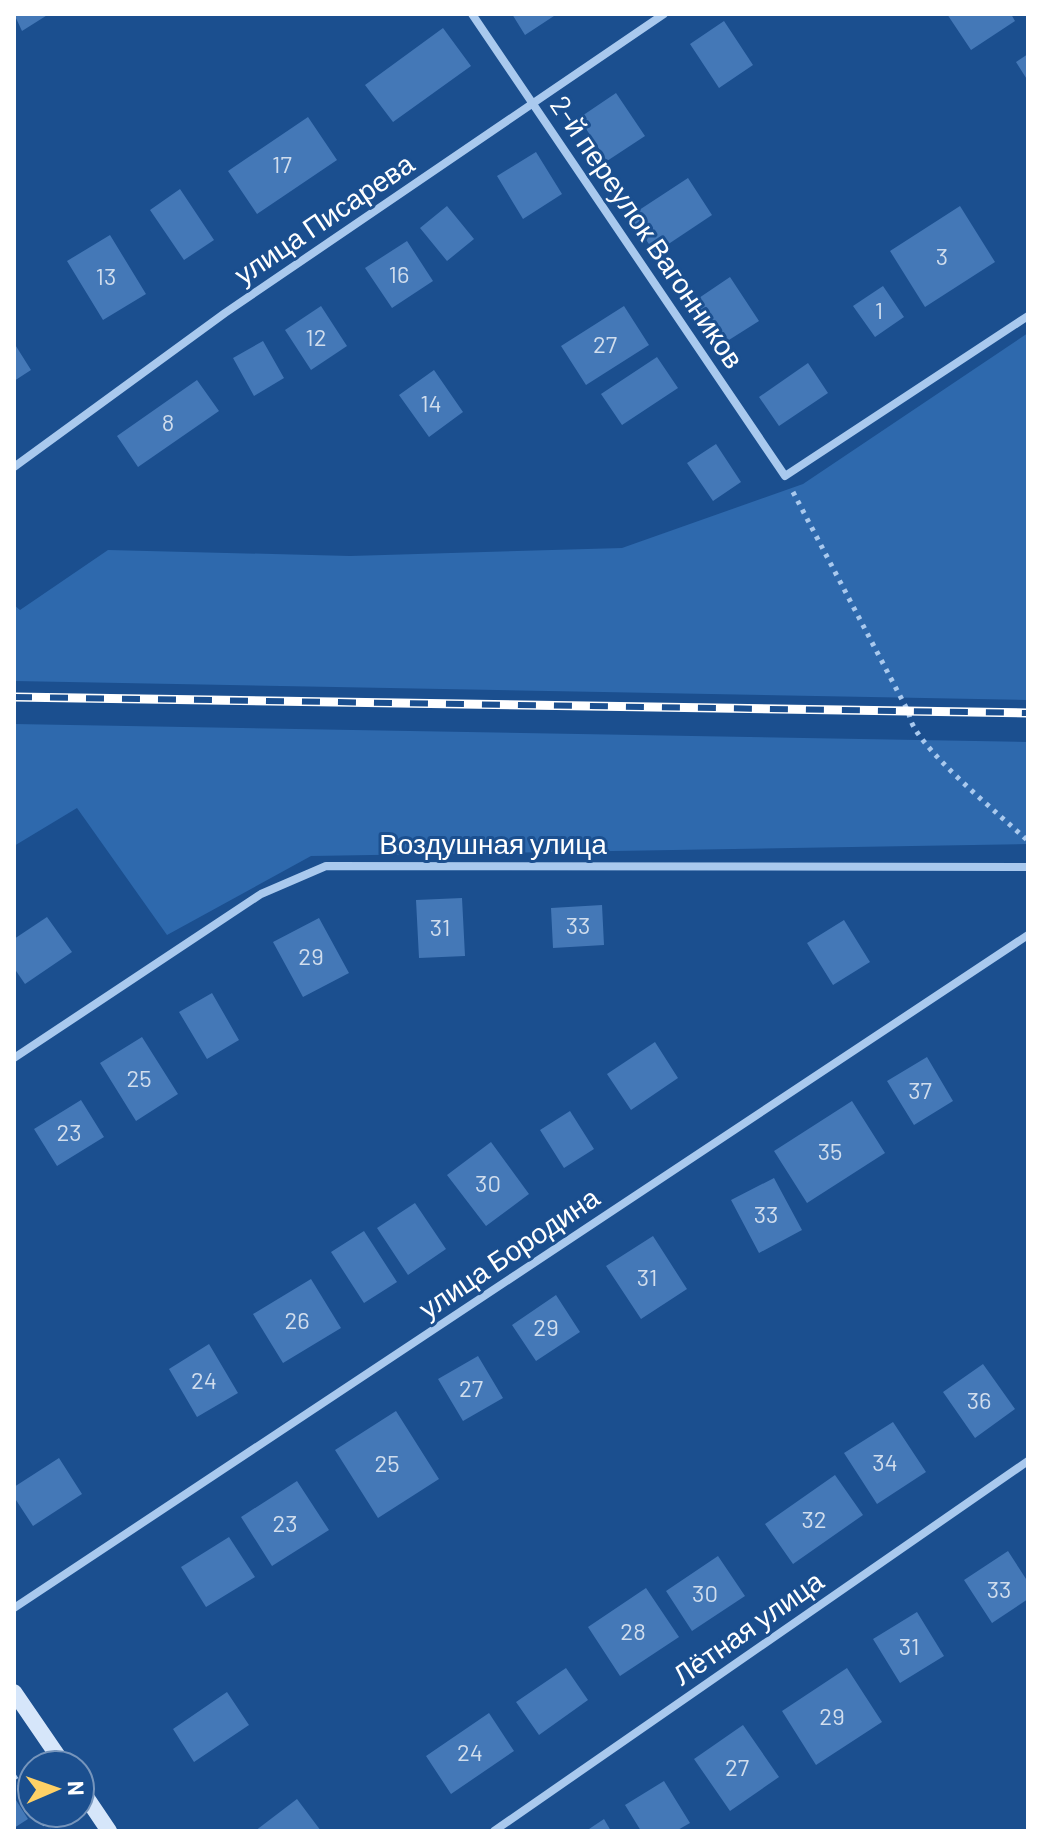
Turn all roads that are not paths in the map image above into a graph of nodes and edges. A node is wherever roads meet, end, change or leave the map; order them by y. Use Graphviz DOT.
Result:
graph roads {
  1 [pos="472,14"];
  2 [pos="664,14"];
  3 [pos="534,104"];
  4 [pos="1028,316"];
  5 [pos="14,467"];
  6 [pos="1028,867"];
  7 [pos="1028,935"];
  8 [pos="14,1058"];
  9 [pos="1028,1461"];
  10 [pos="14,1608"];
  11 [pos="14,1692"];
  12 [pos="53,1749"];
  13 [pos="96,1812"];
  14 [pos="109,1831"];
  15 [pos="494,1831"];
  1 -- 3 [label="street, 2-й переулок Вагонников"];
  2 -- 3 [label="street, улица Писарева"];
  3 -- 4 [label="street, 2-й переулок Вагонников"];
  3 -- 5 [label="street, улица Писарева"];
  6 -- 8 [label="street, Воздушная улица"];
  7 -- 10 [label="street, улица Бородина"];
  9 -- 15 [label="street, Лётная улица"];
  11 -- 12 [label="main road"];
  13 -- 14 [label="main road"];
}
